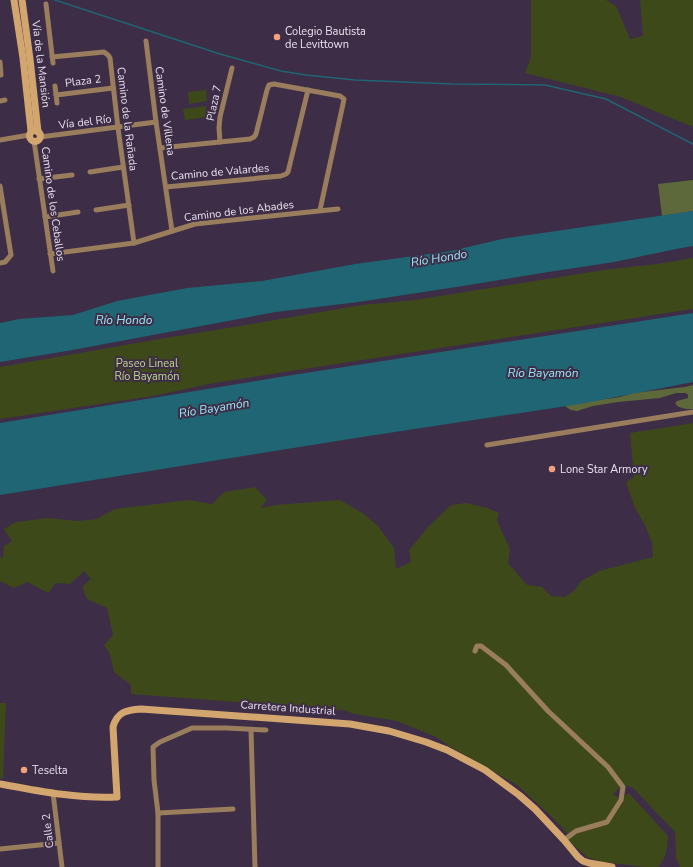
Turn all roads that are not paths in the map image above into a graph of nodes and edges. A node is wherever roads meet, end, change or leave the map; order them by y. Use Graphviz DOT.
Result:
graph roads {
  1 [pos="14,0"];
  2 [pos="22,0"];
  3 [pos="46,4"];
  4 [pos="146,41"];
  5 [pos="0,62"];
  6 [pos="232,68"];
  7 [pos="1,75"];
  8 [pos="55,86"];
  9 [pos="113,88"];
  10 [pos="308,90"];
  11 [pos="56,95"];
  12 [pos="57,103"];
  13 [pos="156,122"];
  14 [pos="118,128"];
  15 [pos="35,135"];
  16 [pos="0,140"];
  17 [pos="220,142"];
  18 [pos="160,148"];
  19 [pos="123,167"];
  20 [pos="90,172"];
  21 [pos="72,175"];
  22 [pos="39,179"];
  23 [pos="0,186"];
  24 [pos="166,187"];
  25 [pos="128,205"];
  26 [pos="338,209"];
  27 [pos="96,210"];
  28 [pos="320,210"];
  29 [pos="78,212"];
  30 [pos="45,217"];
  31 [pos="172,231"];
  32 [pos="134,243"];
  33 [pos="50,254"];
  34 [pos="0,263"];
  35 [pos="53,271"];
  36 [pos="693,412"];
  37 [pos="487,445"];
  38 [pos="475,651"];
  39 [pos="251,730"];
  40 [pos="266,730"];
  41 [pos="0,784"];
  42 [pos="53,793"];
  43 [pos="234,809"];
  44 [pos="158,813"];
  45 [pos="564,840"];
  46 [pos="59,843"];
  47 [pos="0,849"];
  48 [pos="62,867"];
  49 [pos="158,867"];
  50 [pos="255,867"];
  51 [pos="612,867"];
  1 -- 15 [label="street, Vía de la Mansión"];
  2 -- 15 [label="street, Vía de la Mansión"];
  3 -- 9 [label="street, Camino de la Rañada"];
  4 -- 13 [label="street, Camino de Villena"];
  5 -- 7 [label="street"];
  6 -- 17 [label="street, Plaza 7"];
  8 -- 11 [label="street, Plaza 2"];
  9 -- 11 [label="street, Plaza 2"];
  9 -- 14 [label="street, Camino de la Rañada"];
  10 -- 17 [label="street"];
  10 -- 24 [label="street, Camino de Valardes"];
  10 -- 28 [label="street"];
  11 -- 12 [label="street, Plaza 2"];
  13 -- 14 [label="street, Vía del Río"];
  13 -- 18 [label="street, Camino de Villena"];
  14 -- 15 [label="street, Vía del Río"];
  14 -- 19 [label="street, Camino de la Rañada"];
  15 -- 16 [label="street, Vía del Río"];
  15 -- 22 [label="street, Camino de los Ceballos"];
  17 -- 18 [label="street"];
  18 -- 24 [label="street, Camino de Villena"];
  19 -- 20 [label="street"];
  19 -- 25 [label="street, Camino de la Rañada"];
  21 -- 22 [label="street"];
  22 -- 30 [label="street, Camino de los Ceballos"];
  23 -- 34 [label="street"];
  24 -- 31 [label="street, Camino de Villena"];
  25 -- 27 [label="street"];
  25 -- 32 [label="street, Camino de la Rañada"];
  26 -- 28 [label="street, Camino de los Abades"];
  28 -- 31 [label="street, Camino de los Abades"];
  29 -- 30 [label="street"];
  30 -- 33 [label="street, Camino de los Ceballos"];
  31 -- 32 [label="street, Camino de los Abades"];
  32 -- 33 [label="street, Camino de los Abades"];
  33 -- 35 [label="street, Camino de los Ceballos"];
  36 -- 37 [label="street"];
  38 -- 45 [label="street"];
  39 -- 40 [label="street"];
  39 -- 44 [label="street"];
  39 -- 50 [label="street"];
  41 -- 42 [label="street, Carretera Industrial"];
  42 -- 45 [label="street, Carretera Industrial"];
  42 -- 46 [label="street, Calle 2"];
  43 -- 44 [label="street"];
  44 -- 49 [label="street"];
  45 -- 51 [label="street, Carretera Industrial"];
  46 -- 47 [label="street"];
  46 -- 48 [label="street, Calle 2"];
}
